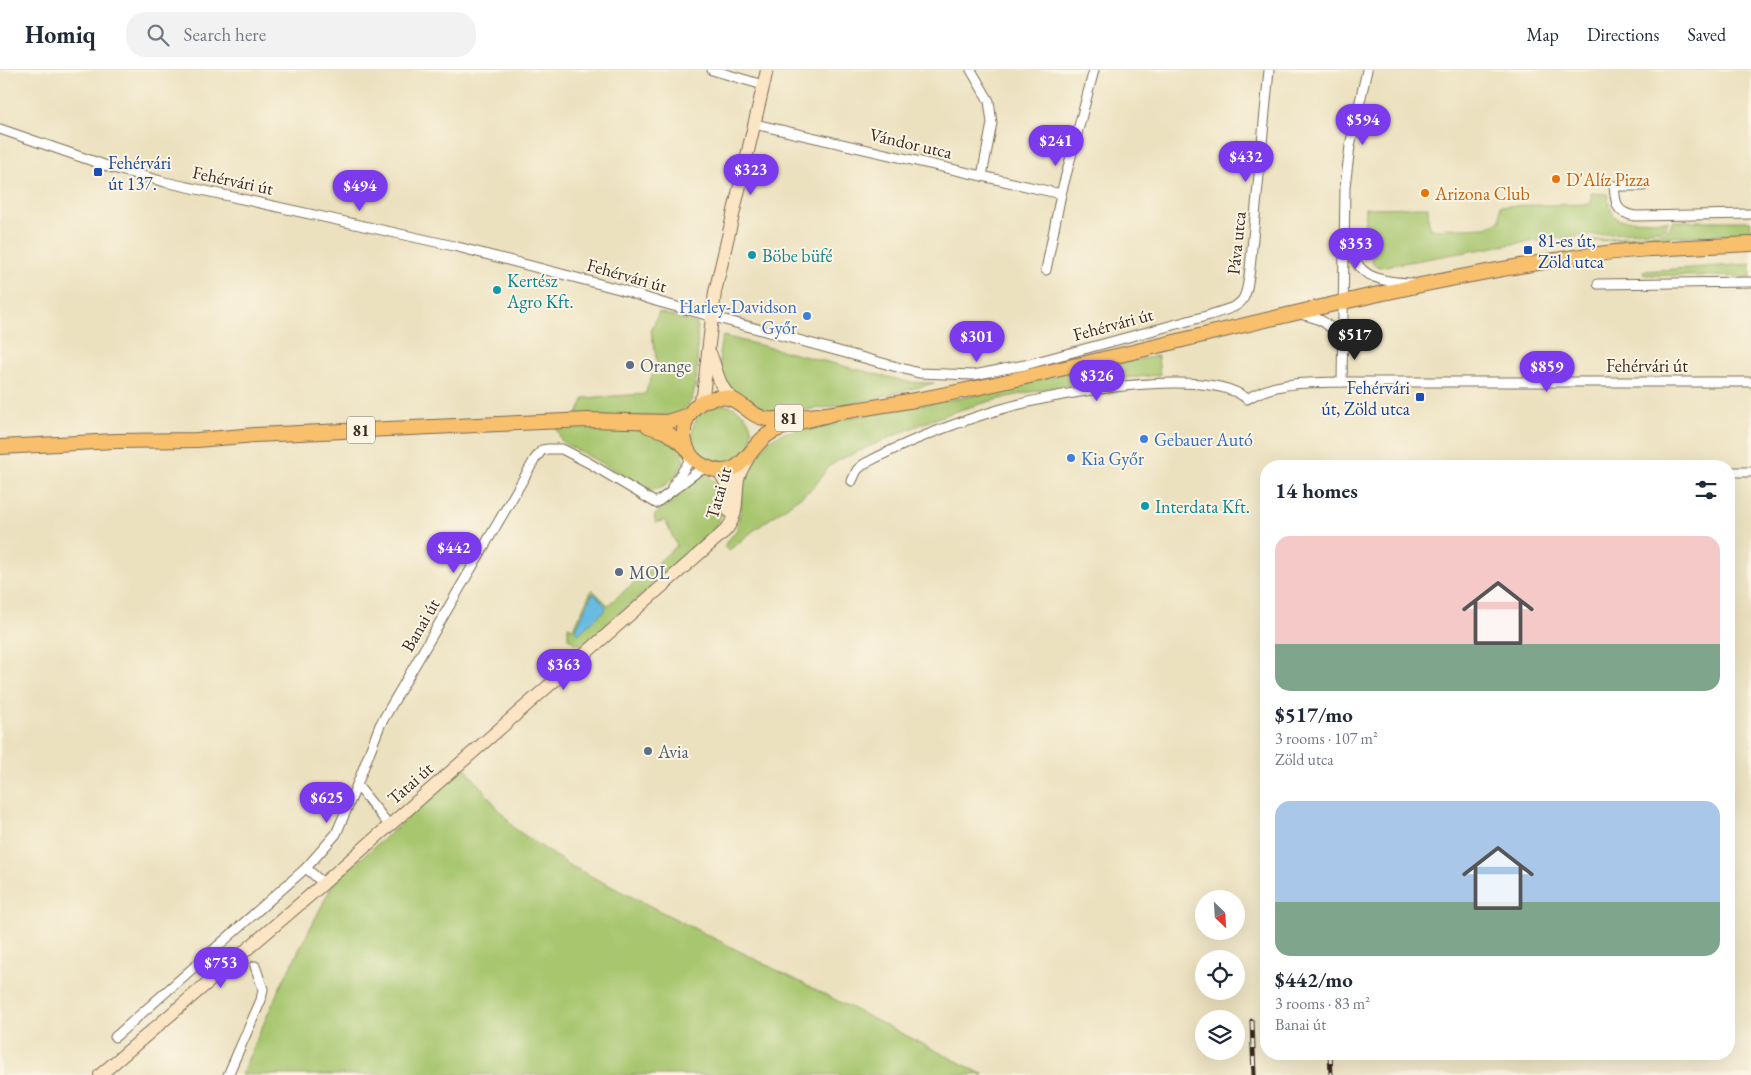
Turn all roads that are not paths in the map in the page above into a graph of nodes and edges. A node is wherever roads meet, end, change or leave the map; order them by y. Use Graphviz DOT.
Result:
graph roads {
  1 [pos="712,70"];
  2 [pos="767,70"];
  3 [pos="971,70"];
  4 [pos="1094,70"];
  5 [pos="1269,70"];
  6 [pos="1367,70"];
  7 [pos="763,85"];
  8 [pos="754,124"];
  9 [pos="0,129"];
  10 [pos="982,176"];
  11 [pos="1643,186"];
  12 [pos="1061,194"];
  13 [pos="1751,214"];
  14 [pos="1344,239"];
  15 [pos="1751,244"];
  16 [pos="1046,270"];
  17 [pos="1751,282"];
  18 [pos="1598,284"];
  19 [pos="1429,285"];
  20 [pos="1244,300"];
  21 [pos="1344,302"];
  22 [pos="1297,313"];
  23 [pos="712,316"];
  24 [pos="1343,341"];
  25 [pos="710,351"];
  26 [pos="1342,382"];
  27 [pos="1751,382"];
  28 [pos="742,404"];
  29 [pos="692,411"];
  30 [pos="835,413"];
  31 [pos="638,422"];
  32 [pos="0,447"];
  33 [pos="688,450"];
  34 [pos="752,452"];
  35 [pos="712,469"];
  36 [pos="1735,472"];
  37 [pos="1751,472"];
  38 [pos="852,481"];
  39 [pos="656,503"];
  40 [pos="720,536"];
  41 [pos="357,785"];
  42 [pos="389,825"];
  43 [pos="306,868"];
  44 [pos="323,883"];
  45 [pos="255,966"];
  46 [pos="115,1037"];
  47 [pos="100,1075"];
  48 [pos="228,1075"];
  1 -- 7 [label="street"];
  2 -- 7 [label="street"];
  3 -- 10 [label="street"];
  4 -- 12 [label="street"];
  5 -- 20 [label="street, Páva utca"];
  6 -- 14 [label="street"];
  7 -- 8 [label="street"];
  8 -- 10 [label="street, Vándor utca"];
  8 -- 23 [label="street"];
  9 -- 23 [label="street, Fehérvári út"];
  10 -- 12 [label="street, Vándor utca"];
  11 -- 13 [label="street"];
  12 -- 16 [label="street"];
  14 -- 19 [label="street"];
  14 -- 21 [label="street"];
  15 -- 19 [label="main road, 81"];
  17 -- 18 [label="street"];
  19 -- 21 [label="main road, 81"];
  20 -- 23 [label="street, Fehérvári út"];
  21 -- 22 [label="main road, 81"];
  21 -- 24 [label="street"];
  22 -- 24 [label="street"];
  22 -- 30 [label="main road, 81"];
  23 -- 25 [label="street"];
  24 -- 26 [label="street"];
  25 -- 28 [label="street"];
  25 -- 29 [label="street"];
  26 -- 27 [label="street, Fehérvári út"];
  26 -- 38 [label="street, Fehérvári út"];
  28 -- 29 [label="main road, 81"];
  28 -- 30 [label="main road, 81"];
  28 -- 34 [label="main road, 81"];
  29 -- 31 [label="main road, 81"];
  29 -- 33 [label="main road"];
  30 -- 34 [label="main road, 81"];
  31 -- 32 [label="main road, 81"];
  31 -- 33 [label="main road, 81"];
  33 -- 35 [label="main road, 81"];
  33 -- 39 [label="street"];
  34 -- 35 [label="main road, 81"];
  34 -- 40 [label="street, Tatai út"];
  35 -- 39 [label="street"];
  35 -- 40 [label="street, Tatai út"];
  36 -- 37 [label="street"];
  39 -- 41 [label="street, Banai út"];
  40 -- 42 [label="street, Tatai út"];
  41 -- 42 [label="street"];
  41 -- 43 [label="street"];
  42 -- 44 [label="street, Tatai út"];
  43 -- 44 [label="street"];
  43 -- 46 [label="street"];
  44 -- 47 [label="street, Tatai út"];
  45 -- 48 [label="street"];
}
